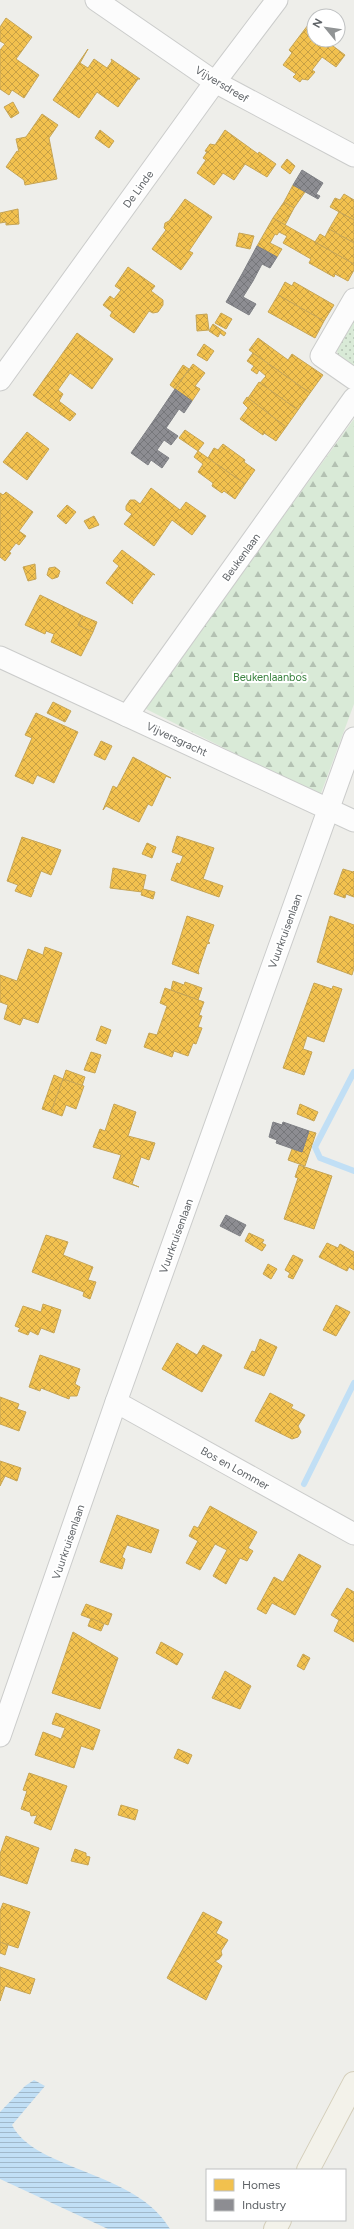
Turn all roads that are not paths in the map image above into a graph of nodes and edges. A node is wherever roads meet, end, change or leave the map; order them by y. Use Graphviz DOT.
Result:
graph roads {
  1 [pos="96,0"];
  2 [pos="277,0"];
  3 [pos="215,82"];
  4 [pos="354,156"];
  5 [pos="354,299"];
  6 [pos="354,379"];
  7 [pos="0,380"];
  8 [pos="354,398"];
  9 [pos="0,658"];
  10 [pos="127,716"];
  11 [pos="354,738"];
  12 [pos="328,809"];
  13 [pos="354,821"];
  14 [pos="116,1402"];
  15 [pos="354,1534"];
  16 [pos="0,1736"];
  17 [pos="354,2083"];
  18 [pos="309,2169"];
  1 -- 3 [label="street, Vijversdreef"];
  2 -- 3 [label="street, De Linde"];
  3 -- 4 [label="street, Vijversdreef"];
  3 -- 7 [label="street, De Linde"];
  5 -- 6 [label="street"];
  8 -- 10 [label="street, Beukenlaan"];
  9 -- 10 [label="street, Vijversgracht"];
  10 -- 12 [label="street, Vijversgracht"];
  11 -- 12 [label="street, Vuurkruisenlaan"];
  12 -- 13 [label="street, Vijversgracht"];
  12 -- 14 [label="street, Vuurkruisenlaan"];
  14 -- 15 [label="street, Bos en Lommer"];
  14 -- 16 [label="street, Vuurkruisenlaan"];
  17 -- 18 [label="main road"];
}
